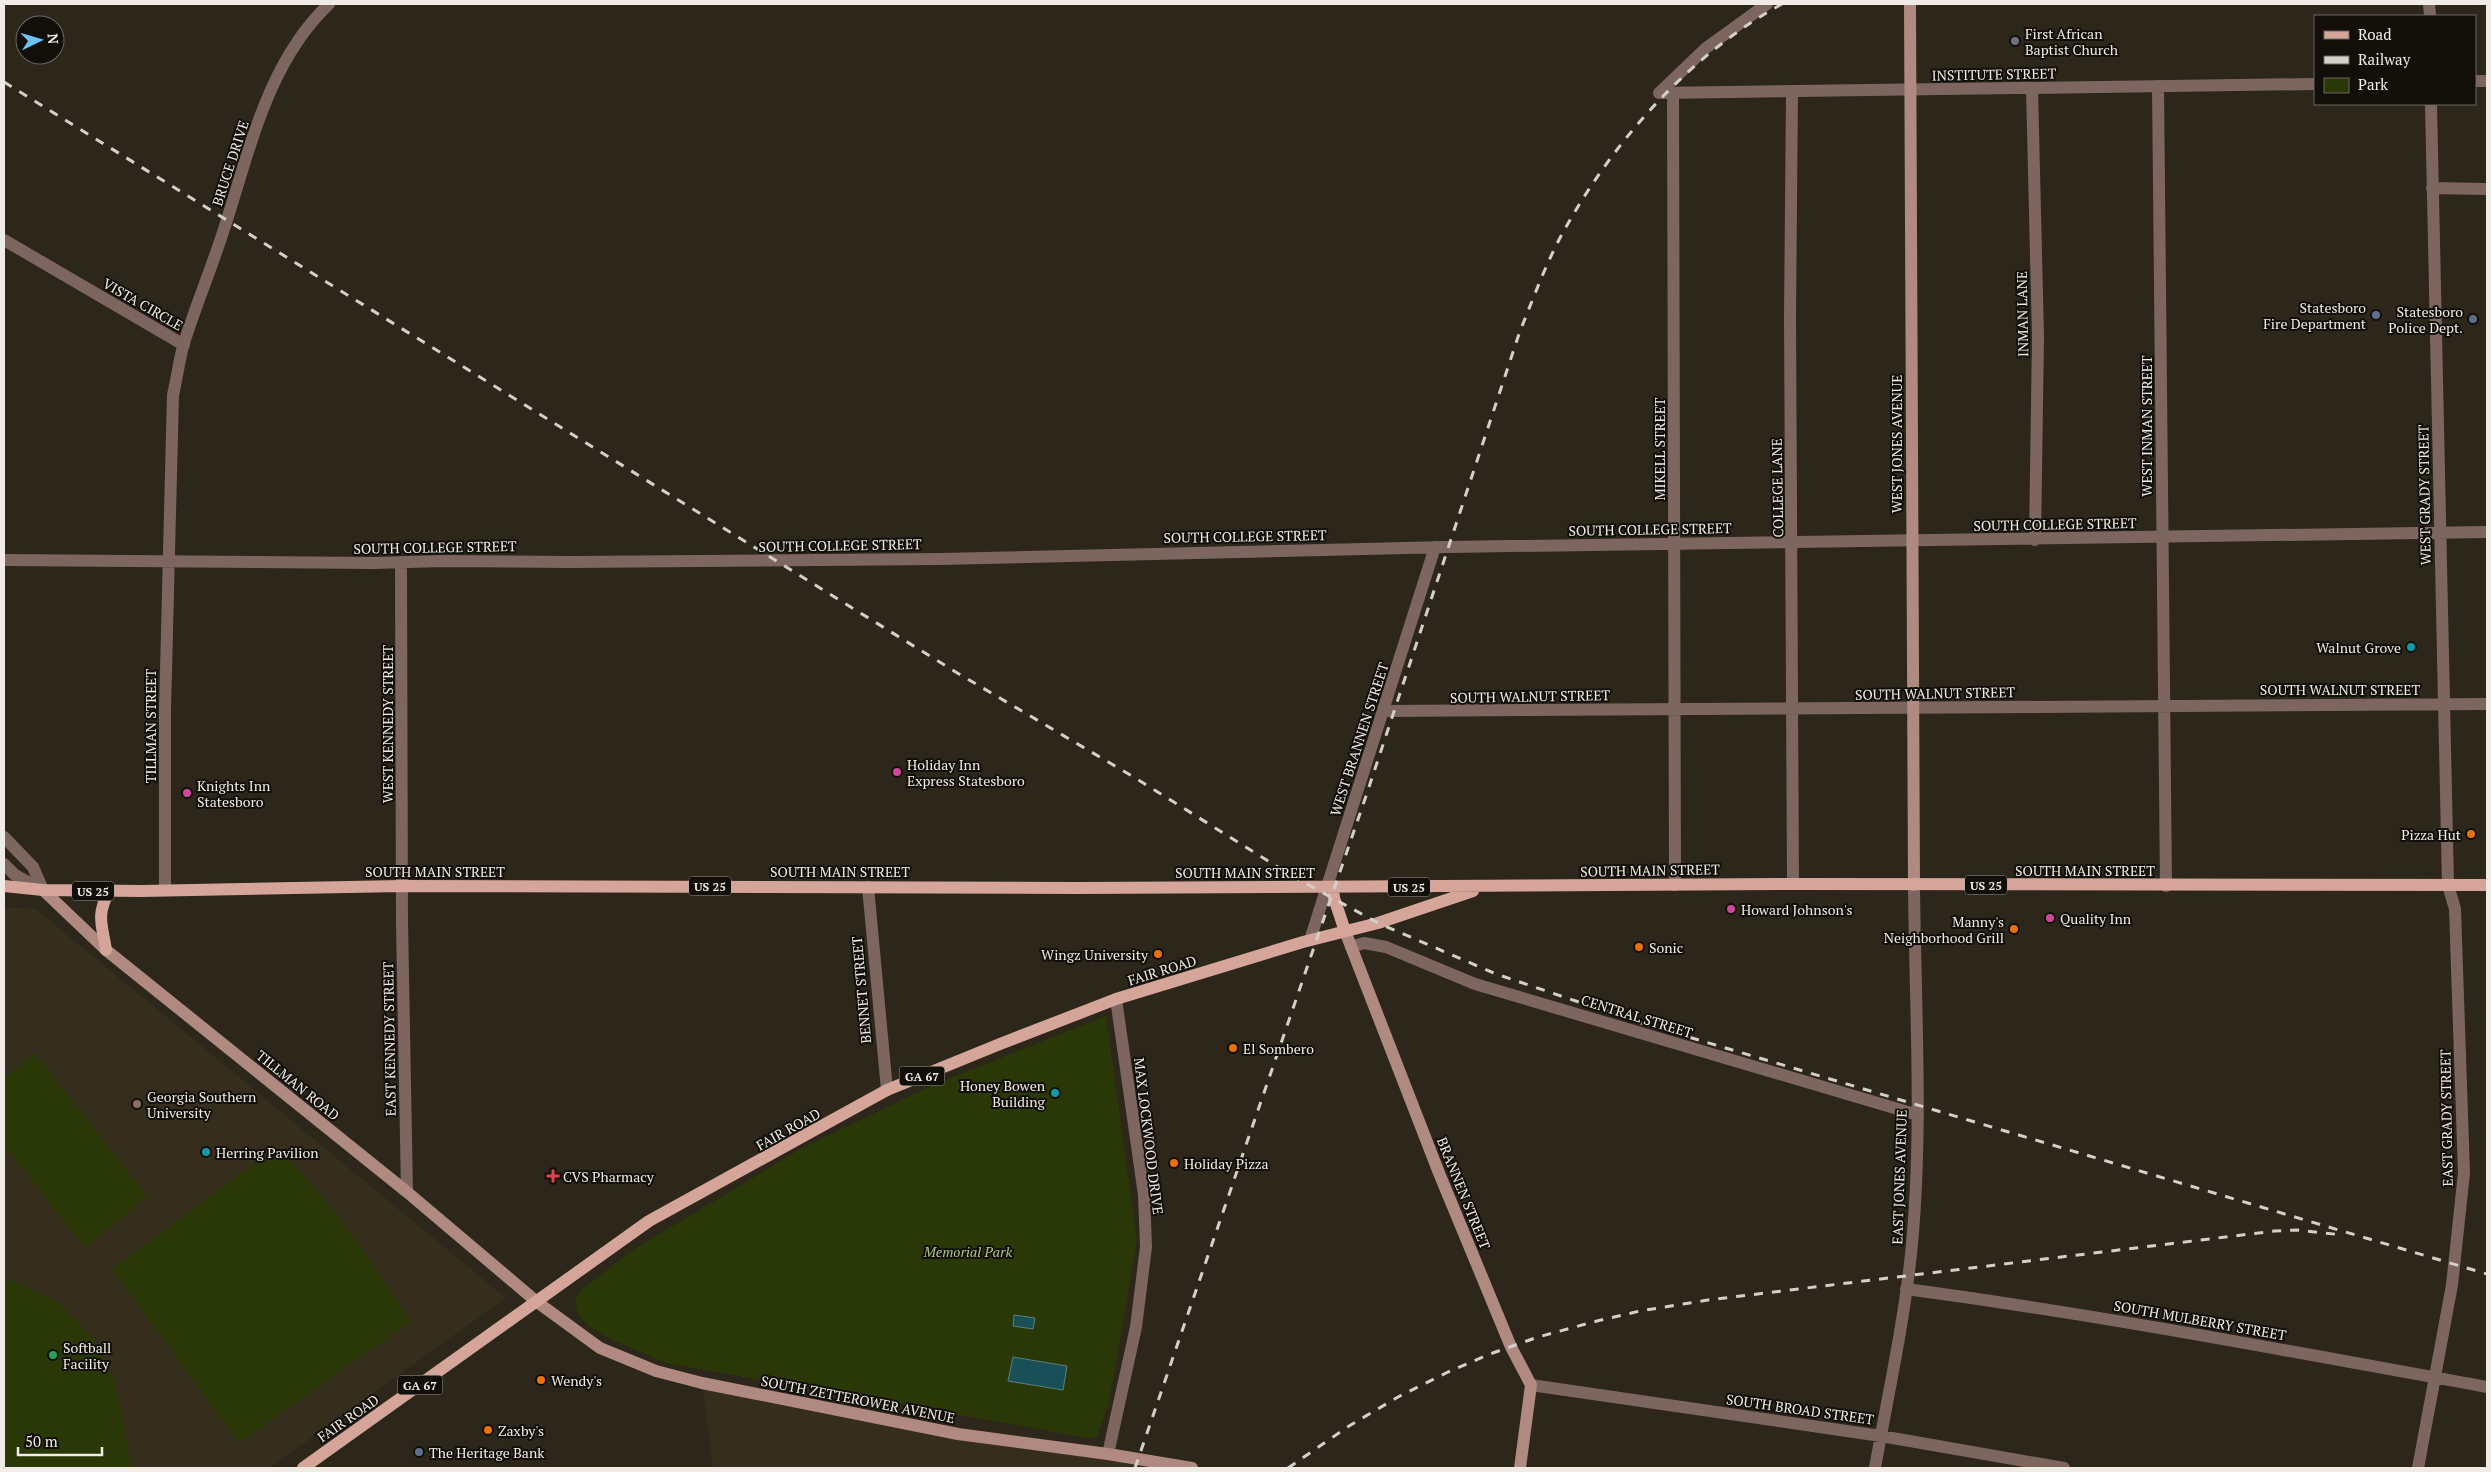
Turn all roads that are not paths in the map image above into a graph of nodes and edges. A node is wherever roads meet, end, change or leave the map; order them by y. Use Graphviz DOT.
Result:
graph roads {
  1 [pos="329,4"];
  2 [pos="1766,4"];
  3 [pos="1910,4"];
  4 [pos="2314,84"];
  5 [pos="2158,86"];
  6 [pos="2032,88"];
  7 [pos="1912,90"];
  8 [pos="1792,92"];
  9 [pos="1673,93"];
  10 [pos="2431,105"];
  11 [pos="2432,188"];
  12 [pos="2487,189"];
  13 [pos="4,240"];
  14 [pos="184,345"];
  15 [pos="2487,532"];
  16 [pos="2440,533"];
  17 [pos="2162,536"];
  18 [pos="1911,540"];
  19 [pos="2035,540"];
  20 [pos="1793,542"];
  21 [pos="1674,543"];
  22 [pos="1435,547"];
  23 [pos="4,560"];
  24 [pos="167,561"];
  25 [pos="401,562"];
  26 [pos="2443,704"];
  27 [pos="2487,704"];
  28 [pos="2164,706"];
  29 [pos="1912,708"];
  30 [pos="1676,709"];
  31 [pos="1792,709"];
  32 [pos="1384,712"];
  33 [pos="4,837"];
  34 [pos="4,864"];
  35 [pos="1793,884"];
  36 [pos="1676,885"];
  37 [pos="1914,885"];
  38 [pos="2448,885"];
  39 [pos="2487,885"];
  40 [pos="4,886"];
  41 [pos="402,886"];
  42 [pos="1484,886"];
  43 [pos="2166,886"];
  44 [pos="868,887"];
  45 [pos="1330,887"];
  46 [pos="43,890"];
  47 [pos="165,890"];
  48 [pos="109,891"];
  49 [pos="1345,931"];
  50 [pos="1310,940"];
  51 [pos="1351,948"];
  52 [pos="106,950"];
  53 [pos="1116,999"];
  54 [pos="887,1090"];
  55 [pos="1918,1115"];
  56 [pos="407,1192"];
  57 [pos="1906,1289"];
  58 [pos="537,1302"];
  59 [pos="2434,1378"];
  60 [pos="1531,1385"];
  61 [pos="2487,1387"];
  62 [pos="1881,1436"];
  63 [pos="1108,1454"];
  64 [pos="302,1468"];
  65 [pos="1192,1468"];
  66 [pos="1520,1468"];
  67 [pos="1875,1468"];
  68 [pos="2064,1468"];
  69 [pos="2418,1468"];
  1 -- 14 [label="street, BRUCE DRIVE"];
  2 -- 9 [label="street, INSTITUTE STREET"];
  3 -- 7 [label="street, WEST JONES AVENUE"];
  4 -- 5 [label="street, INSTITUTE STREET"];
  5 -- 6 [label="street, INSTITUTE STREET"];
  5 -- 17 [label="street, WEST INMAN STREET"];
  6 -- 7 [label="street, INSTITUTE STREET"];
  6 -- 19 [label="street, INMAN LANE"];
  7 -- 8 [label="street, INSTITUTE STREET"];
  7 -- 18 [label="street, WEST JONES AVENUE"];
  8 -- 9 [label="street, INSTITUTE STREET"];
  8 -- 20 [label="street, COLLEGE LANE"];
  9 -- 21 [label="street, MIKELL STREET"];
  10 -- 11 [label="street, WEST GRADY STREET"];
  11 -- 12 [label="street"];
  11 -- 16 [label="street, WEST GRADY STREET"];
  13 -- 14 [label="street, VISTA CIRCLE"];
  14 -- 24 [label="street, VISTA CIRCLE"];
  15 -- 16 [label="street, SOUTH COLLEGE STREET"];
  16 -- 17 [label="street, SOUTH COLLEGE STREET"];
  16 -- 26 [label="street, WEST GRADY STREET"];
  17 -- 19 [label="street, SOUTH COLLEGE STREET"];
  17 -- 28 [label="street, WEST INMAN STREET"];
  18 -- 19 [label="street, SOUTH COLLEGE STREET"];
  18 -- 20 [label="street, SOUTH COLLEGE STREET"];
  18 -- 29 [label="street, WEST JONES AVENUE"];
  20 -- 21 [label="street, SOUTH COLLEGE STREET"];
  20 -- 31 [label="street, COLLEGE LANE"];
  21 -- 22 [label="street, SOUTH COLLEGE STREET"];
  21 -- 30 [label="street, MIKELL STREET"];
  22 -- 25 [label="street, SOUTH COLLEGE STREET"];
  22 -- 32 [label="street, WEST BRANNEN STREET"];
  23 -- 24 [label="street, SOUTH COLLEGE STREET"];
  24 -- 25 [label="street, SOUTH COLLEGE STREET"];
  24 -- 47 [label="street, TILLMAN STREET"];
  25 -- 41 [label="street, WEST KENNEDY STREET"];
  26 -- 27 [label="street, SOUTH WALNUT STREET"];
  26 -- 28 [label="street, SOUTH WALNUT STREET"];
  26 -- 38 [label="street, WEST GRADY STREET"];
  28 -- 29 [label="street, SOUTH WALNUT STREET"];
  28 -- 43 [label="street, WEST INMAN STREET"];
  29 -- 31 [label="street, SOUTH WALNUT STREET"];
  29 -- 37 [label="street, WEST JONES AVENUE"];
  30 -- 31 [label="street, SOUTH WALNUT STREET"];
  30 -- 32 [label="street, SOUTH WALNUT STREET"];
  30 -- 36 [label="street, MIKELL STREET"];
  31 -- 35 [label="street, COLLEGE LANE"];
  32 -- 45 [label="street, WEST BRANNEN STREET"];
  33 -- 46 [label="street, TILLMAN ROAD"];
  34 -- 46 [label="street, TILLMAN ROAD"];
  35 -- 36 [label="main road, SOUTH MAIN STREET / US 25"];
  35 -- 37 [label="main road, SOUTH MAIN STREET / US 25"];
  36 -- 42 [label="main road, SOUTH MAIN STREET / US 25"];
  37 -- 43 [label="main road, SOUTH MAIN STREET / US 25"];
  37 -- 55 [label="street, EAST JONES AVENUE"];
  38 -- 39 [label="main road, SOUTH MAIN STREET / US 25"];
  38 -- 43 [label="main road, SOUTH MAIN STREET / US 25"];
  38 -- 59 [label="street, EAST GRADY STREET"];
  40 -- 46 [label="main road, SOUTH MAIN STREET / US 25"];
  41 -- 44 [label="main road, SOUTH MAIN STREET / US 25"];
  41 -- 47 [label="main road, SOUTH MAIN STREET / US 25"];
  41 -- 56 [label="street, EAST KENNEDY STREET"];
  42 -- 45 [label="main road, SOUTH MAIN STREET / US 25"];
  42 -- 49 [label="main road, GA 67"];
  44 -- 45 [label="main road, SOUTH MAIN STREET / US 25"];
  44 -- 54 [label="street, BENNET STREET"];
  45 -- 49 [label="main road"];
  45 -- 50 [label="street, WEST BRANNEN STREET"];
  46 -- 48 [label="main road, SOUTH MAIN STREET / US 25"];
  46 -- 52 [label="street, TILLMAN ROAD"];
  47 -- 48 [label="main road, SOUTH MAIN STREET / US 25"];
  48 -- 52 [label="main road"];
  49 -- 50 [label="main road, FAIR ROAD / GA 67"];
  49 -- 51 [label="street, BRANNEN STREET"];
  50 -- 53 [label="main road, FAIR ROAD / GA 67"];
  51 -- 55 [label="street, CENTRAL STREET"];
  51 -- 60 [label="street, BRANNEN STREET"];
  52 -- 56 [label="street, TILLMAN ROAD"];
  53 -- 54 [label="main road, FAIR ROAD / GA 67"];
  53 -- 63 [label="street, MAX LOCKWOOD DRIVE"];
  54 -- 58 [label="main road, FAIR ROAD / GA 67"];
  55 -- 57 [label="street, EAST JONES AVENUE"];
  56 -- 58 [label="street, TILLMAN ROAD"];
  57 -- 59 [label="street, SOUTH MULBERRY STREET"];
  57 -- 62 [label="street, EAST JONES AVENUE"];
  58 -- 63 [label="street, SOUTH ZETTEROWER AVENUE"];
  58 -- 64 [label="main road, FAIR ROAD / GA 67"];
  59 -- 61 [label="street, SOUTH MULBERRY STREET"];
  59 -- 69 [label="street, EAST GRADY STREET"];
  60 -- 62 [label="street, SOUTH BROAD STREET"];
  60 -- 66 [label="street"];
  62 -- 67 [label="street, EAST JONES AVENUE"];
  62 -- 68 [label="street, SOUTH BROAD STREET"];
  63 -- 65 [label="street, SOUTH ZETTEROWER AVENUE"];
}
